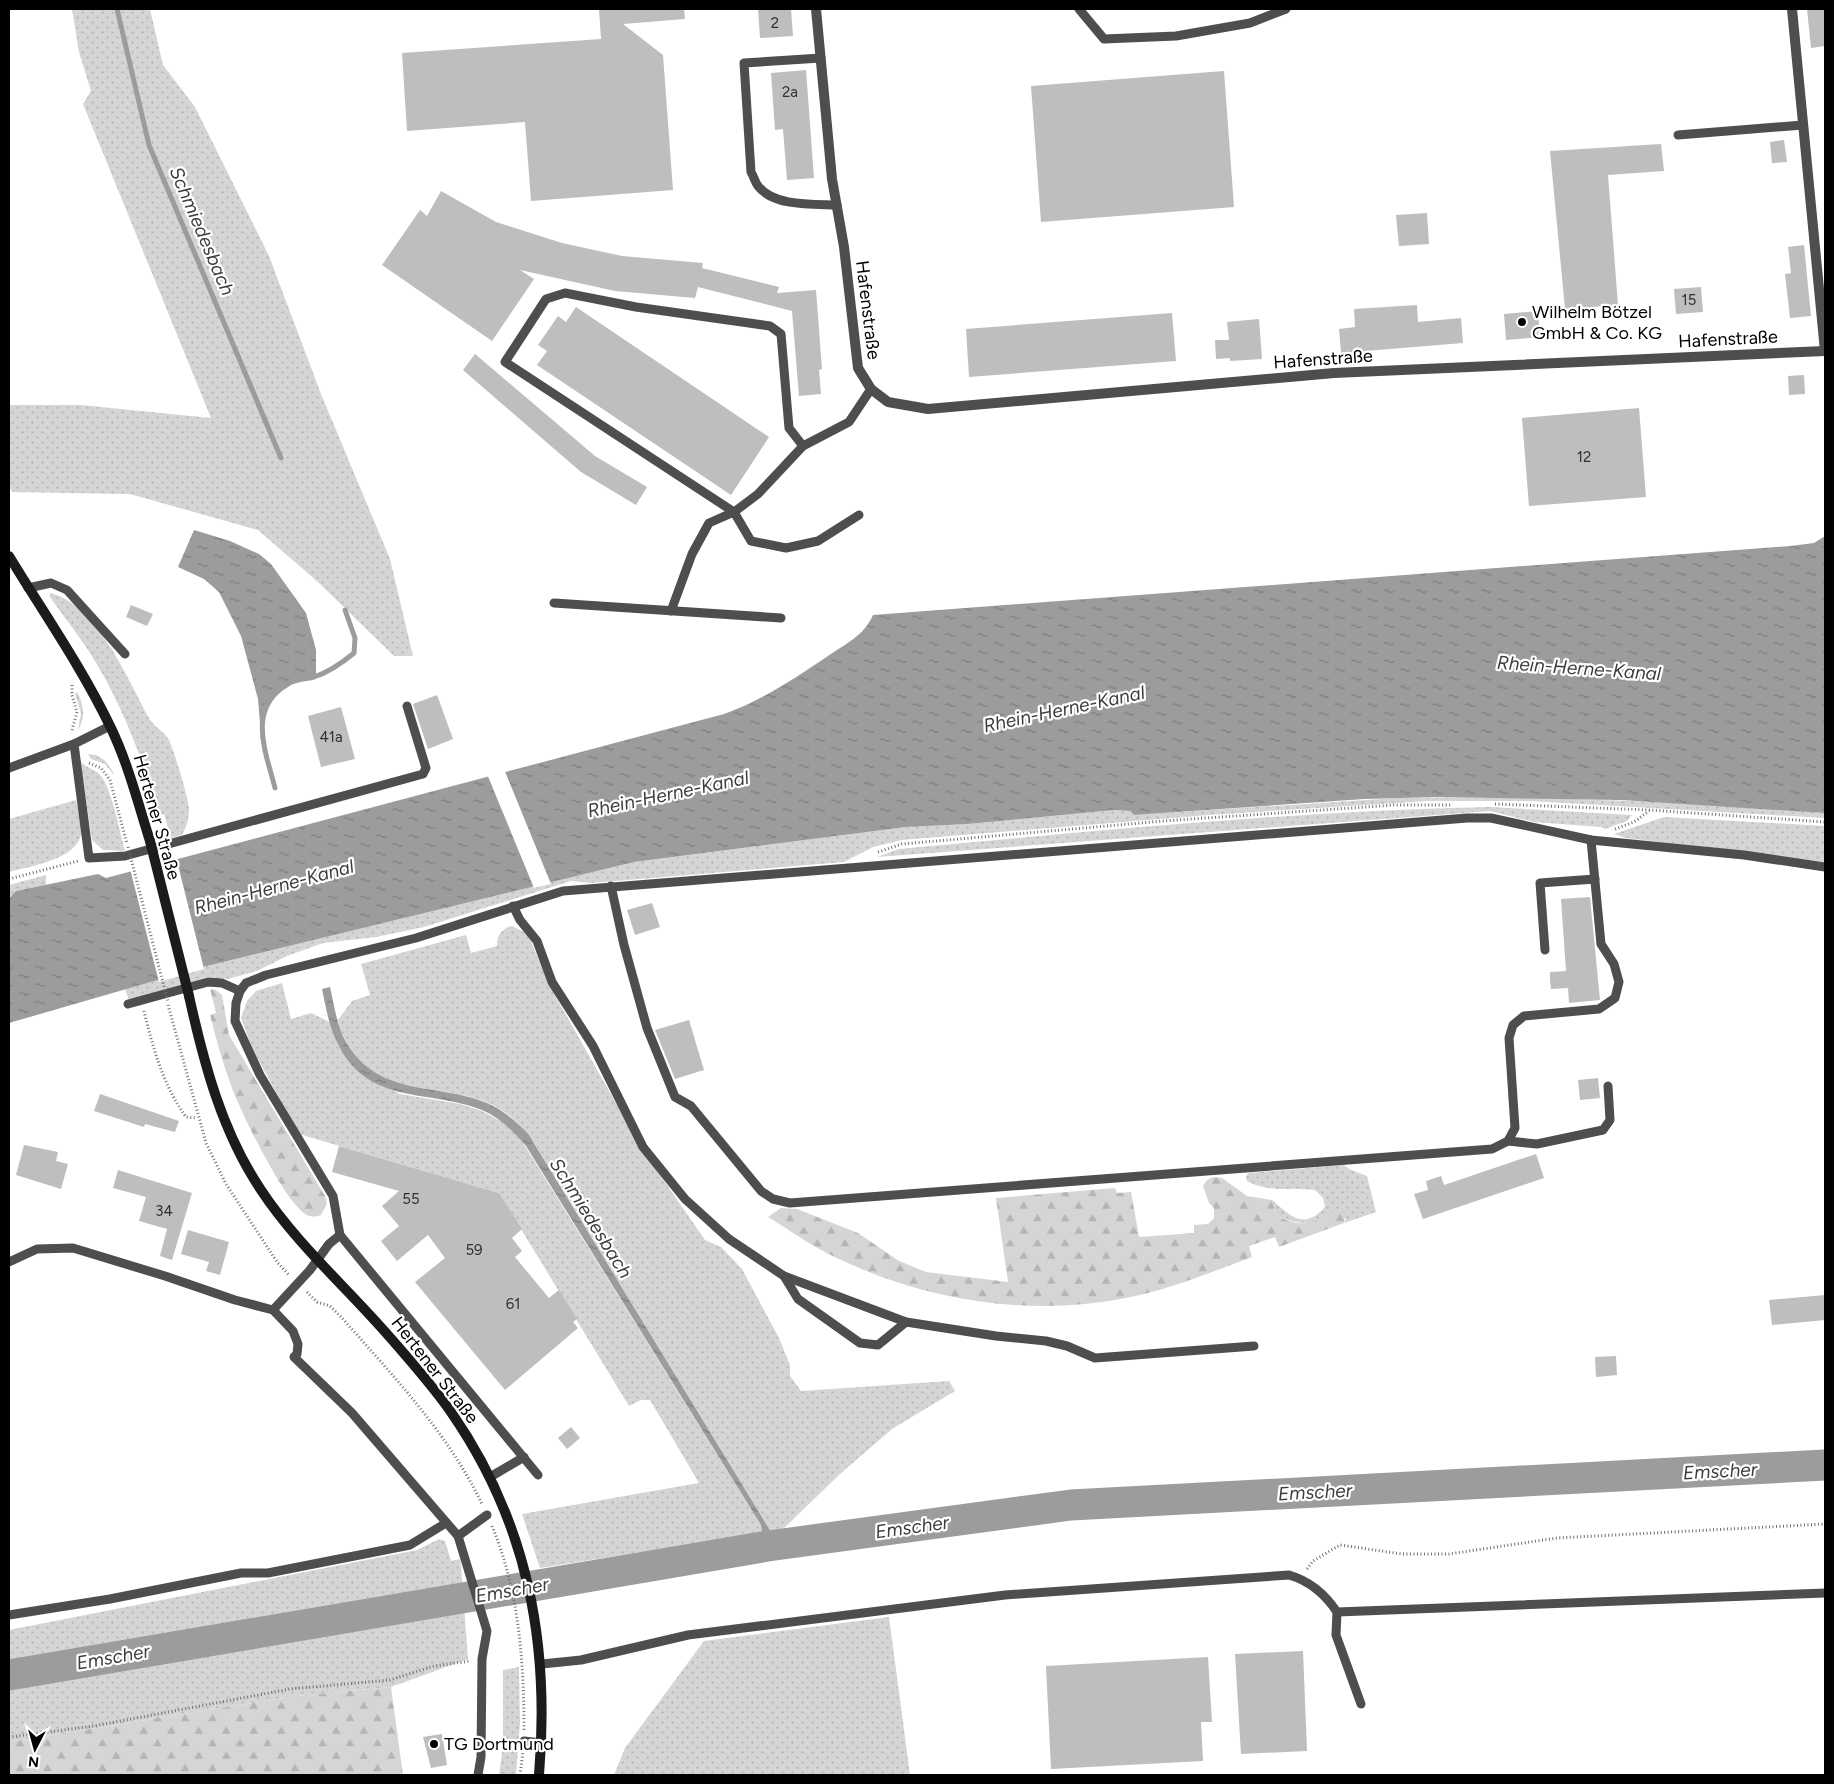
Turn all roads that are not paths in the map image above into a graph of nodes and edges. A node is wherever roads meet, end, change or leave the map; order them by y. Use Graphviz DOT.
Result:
graph roads {
  1 [pos="816,9"];
  2 [pos="1079,9"];
  3 [pos="1286,9"];
  4 [pos="1792,9"];
  5 [pos="821,58"];
  6 [pos="1803,125"];
  7 [pos="1678,135"];
  8 [pos="837,205"];
  9 [pos="871,389"];
  10 [pos="803,446"];
  11 [pos="734,512"];
  12 [pos="859,515"];
  13 [pos="9,556"];
  14 [pos="28,588"];
  15 [pos="554,603"];
  16 [pos="671,611"];
  17 [pos="781,618"];
  18 [pos="125,654"];
  19 [pos="407,706"];
  20 [pos="110,726"];
  21 [pos="74,744"];
  22 [pos="9,768"];
  23 [pos="1591,840"];
  24 [pos="1825,867"];
  25 [pos="1595,880"];
  26 [pos="611,886"];
  27 [pos="513,906"];
  28 [pos="1545,950"];
  29 [pos="240,991"];
  30 [pos="128,1004"];
  31 [pos="1608,1086"];
  32 [pos="1508,1141"];
  33 [pos="340,1235"];
  34 [pos="317,1259"];
  35 [pos="9,1262"];
  36 [pos="784,1276"];
  37 [pos="273,1310"];
  38 [pos="906,1322"];
  39 [pos="1254,1346"];
  40 [pos="524,1457"];
  41 [pos="538,1475"];
  42 [pos="490,1477"];
  43 [pos="487,1515"];
  44 [pos="446,1522"];
  45 [pos="458,1536"];
  46 [pos="1825,1593"];
  47 [pos="1338,1612"];
  48 [pos="9,1615"];
  49 [pos="542,1664"];
  50 [pos="1361,1704"];
  51 [pos="524,1741"];
  52 [pos="542,1743"];
  53 [pos="478,1775"];
  54 [pos="539,1775"];
  1 -- 5 [label="street, Hafenstraße"];
  2 -- 3 [label="lane"];
  4 -- 6 [label="street, Hafenstraße"];
  5 -- 8 [label="street, Hafenstraße"];
  5 -- 8 [label="lane"];
  6 -- 7 [label="lane"];
  6 -- 9 [label="street, Hafenstraße"];
  8 -- 9 [label="street, Hafenstraße"];
  9 -- 10 [label="lane"];
  10 -- 11 [label="lane"];
  10 -- 11 [label="lane"];
  11 -- 12 [label="lane"];
  11 -- 16 [label="lane"];
  13 -- 14 [label="main road, Hertener Straße"];
  14 -- 18 [label="lane"];
  14 -- 20 [label="main road, Hertener Straße"];
  15 -- 16 [label="lane"];
  16 -- 17 [label="lane"];
  19 -- 21 [label="lane"];
  20 -- 21 [label="lane"];
  20 -- 34 [label="main road, Hertener Straße, bridge"];
  21 -- 22 [label="lane"];
  23 -- 24 [label="lane"];
  23 -- 25 [label="lane"];
  23 -- 26 [label="lane"];
  25 -- 28 [label="lane"];
  25 -- 32 [label="lane"];
  26 -- 27 [label="lane"];
  26 -- 32 [label="lane"];
  27 -- 29 [label="lane"];
  27 -- 36 [label="lane"];
  29 -- 30 [label="lane"];
  29 -- 33 [label="lane, Hertener Straße"];
  31 -- 32 [label="lane"];
  33 -- 34 [label="lane"];
  33 -- 40 [label="lane, Hertener Straße"];
  34 -- 37 [label="lane"];
  34 -- 42 [label="main road, Hertener Straße"];
  35 -- 37 [label="lane"];
  36 -- 38 [label="lane"];
  36 -- 38 [label="lane"];
  37 -- 44 [label="lane"];
  38 -- 39 [label="lane"];
  40 -- 41 [label="lane, Hertener Straße"];
  40 -- 42 [label="lane"];
  42 -- 49 [label="main road, Hertener Straße"];
  43 -- 45 [label="lane"];
  44 -- 45 [label="lane"];
  44 -- 48 [label="lane"];
  45 -- 53 [label="lane"];
  46 -- 47 [label="lane"];
  47 -- 49 [label="lane"];
  47 -- 50 [label="lane"];
  49 -- 52 [label="main road, Hertener Straße"];
  51 -- 52 [label="lane"];
  52 -- 54 [label="main road, Hertener Straße"];
}
